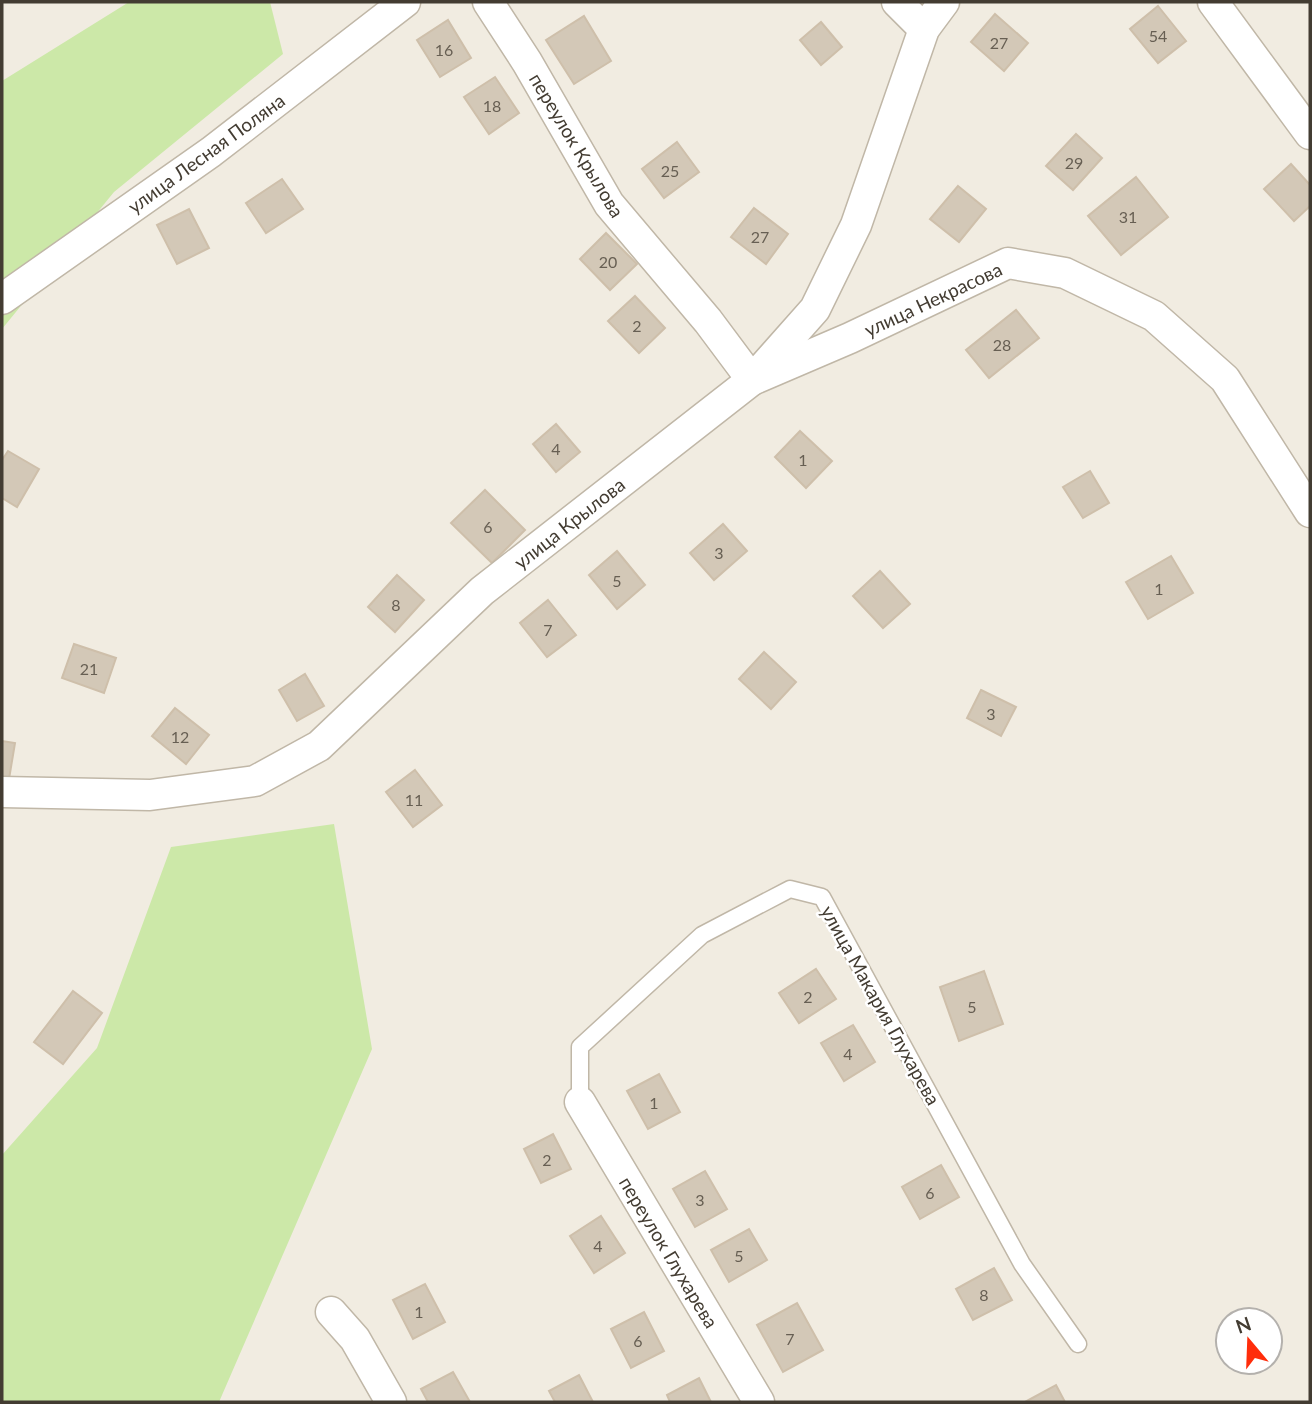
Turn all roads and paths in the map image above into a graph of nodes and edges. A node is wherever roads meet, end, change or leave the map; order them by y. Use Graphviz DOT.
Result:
graph roads {
  1 [pos="405,2"];
  2 [pos="488,2"];
  3 [pos="897,2"];
  4 [pos="944,2"];
  5 [pos="1213,2"];
  6 [pos="924,29"];
  7 [pos="1310,134"];
  8 [pos="2,299"];
  9 [pos="752,380"];
  10 [pos="1310,512"];
  11 [pos="2,792"];
  12 [pos="580,1102"];
  13 [pos="331,1312"];
  14 [pos="1078,1344"];
  15 [pos="391,1402"];
  16 [pos="759,1402"];
  1 -- 8 [label="street, улица Лесная Поляна"];
  2 -- 9 [label="street, переулок Крылова"];
  3 -- 6 [label="street"];
  4 -- 6 [label="street, улица Крылова"];
  5 -- 7 [label="street"];
  6 -- 9 [label="street, улица Крылова"];
  9 -- 10 [label="street, улица Некрасова"];
  9 -- 11 [label="street, улица Крылова"];
  12 -- 14 [label="lane, улица Макария Глухарева"];
  12 -- 16 [label="street, переулок Глухарева"];
  13 -- 15 [label="street"];
}
